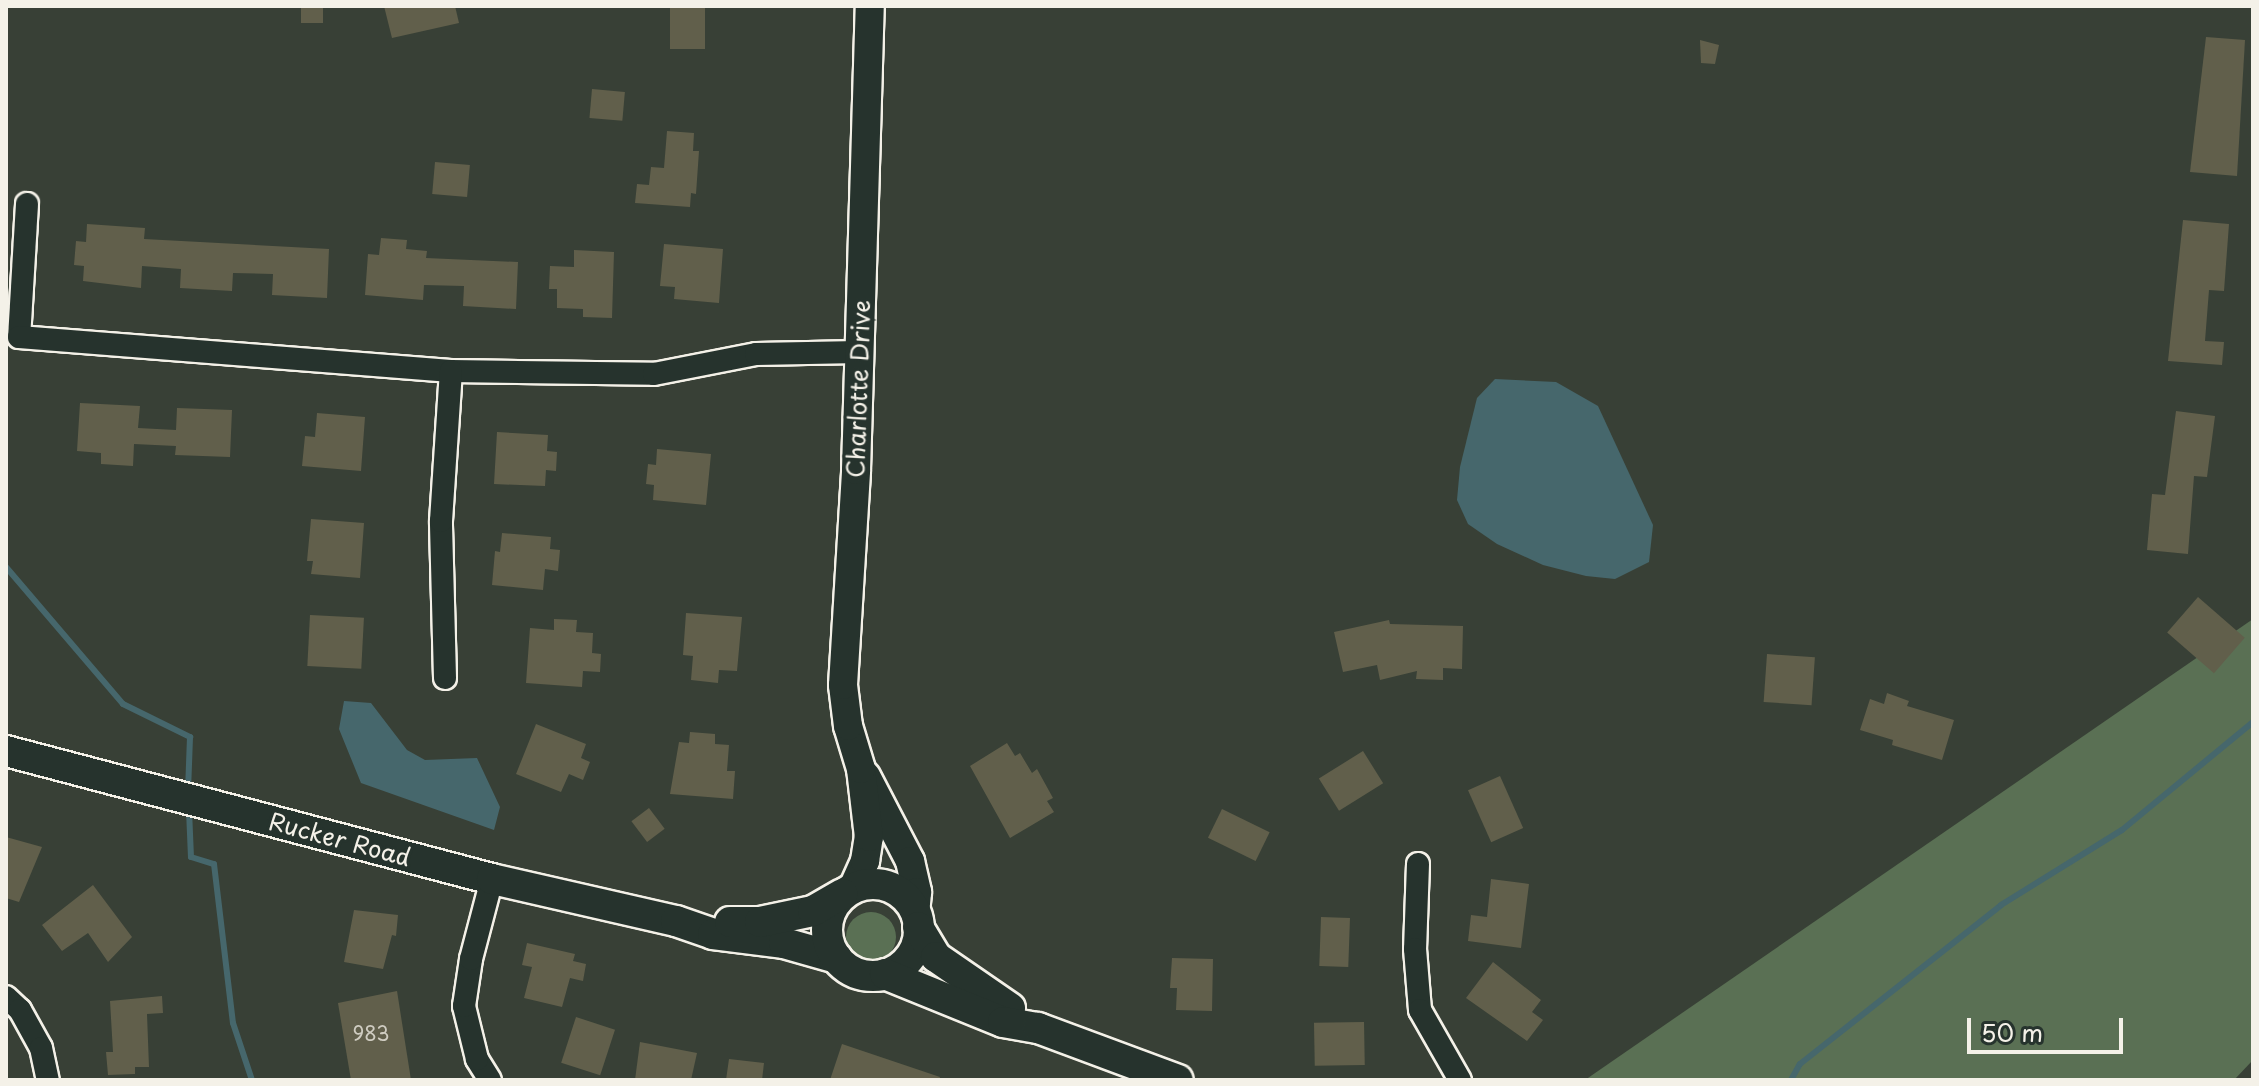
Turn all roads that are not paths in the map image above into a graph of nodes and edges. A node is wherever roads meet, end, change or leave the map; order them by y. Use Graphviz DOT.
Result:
graph roads {
  1 [pos="870,6"];
  2 [pos="27,204"];
  3 [pos="859,352"];
  4 [pos="451,371"];
  5 [pos="445,678"];
  6 [pos="6,751"];
  7 [pos="861,769"];
  8 [pos="1418,864"];
  9 [pos="492,879"];
  10 [pos="848,891"];
  11 [pos="917,920"];
  12 [pos="676,921"];
  13 [pos="837,958"];
  14 [pos="885,974"];
  15 [pos="6,997"];
  16 [pos="1038,1028"];
  17 [pos="48,1080"];
  18 [pos="490,1080"];
  19 [pos="1178,1080"];
  20 [pos="1460,1080"];
  1 -- 3 [label="street, Charlotte Drive"];
  2 -- 4 [label="street"];
  3 -- 4 [label="street"];
  3 -- 7 [label="street, Charlotte Drive"];
  4 -- 5 [label="street"];
  6 -- 9 [label="main road, Rucker Road"];
  7 -- 10 [label="street, Charlotte Drive"];
  7 -- 11 [label="street, Charlotte Drive"];
  8 -- 20 [label="street"];
  9 -- 12 [label="main road, Rucker Road"];
  9 -- 18 [label="street"];
  10 -- 11 [label="main road"];
  10 -- 12 [label="main road, Rucker Road"];
  10 -- 13 [label="main road"];
  11 -- 14 [label="main road"];
  11 -- 16 [label="main road"];
  12 -- 13 [label="main road, Rucker Road"];
  13 -- 14 [label="main road"];
  14 -- 16 [label="main road"];
  15 -- 17 [label="street"];
  16 -- 19 [label="main road"];
}
